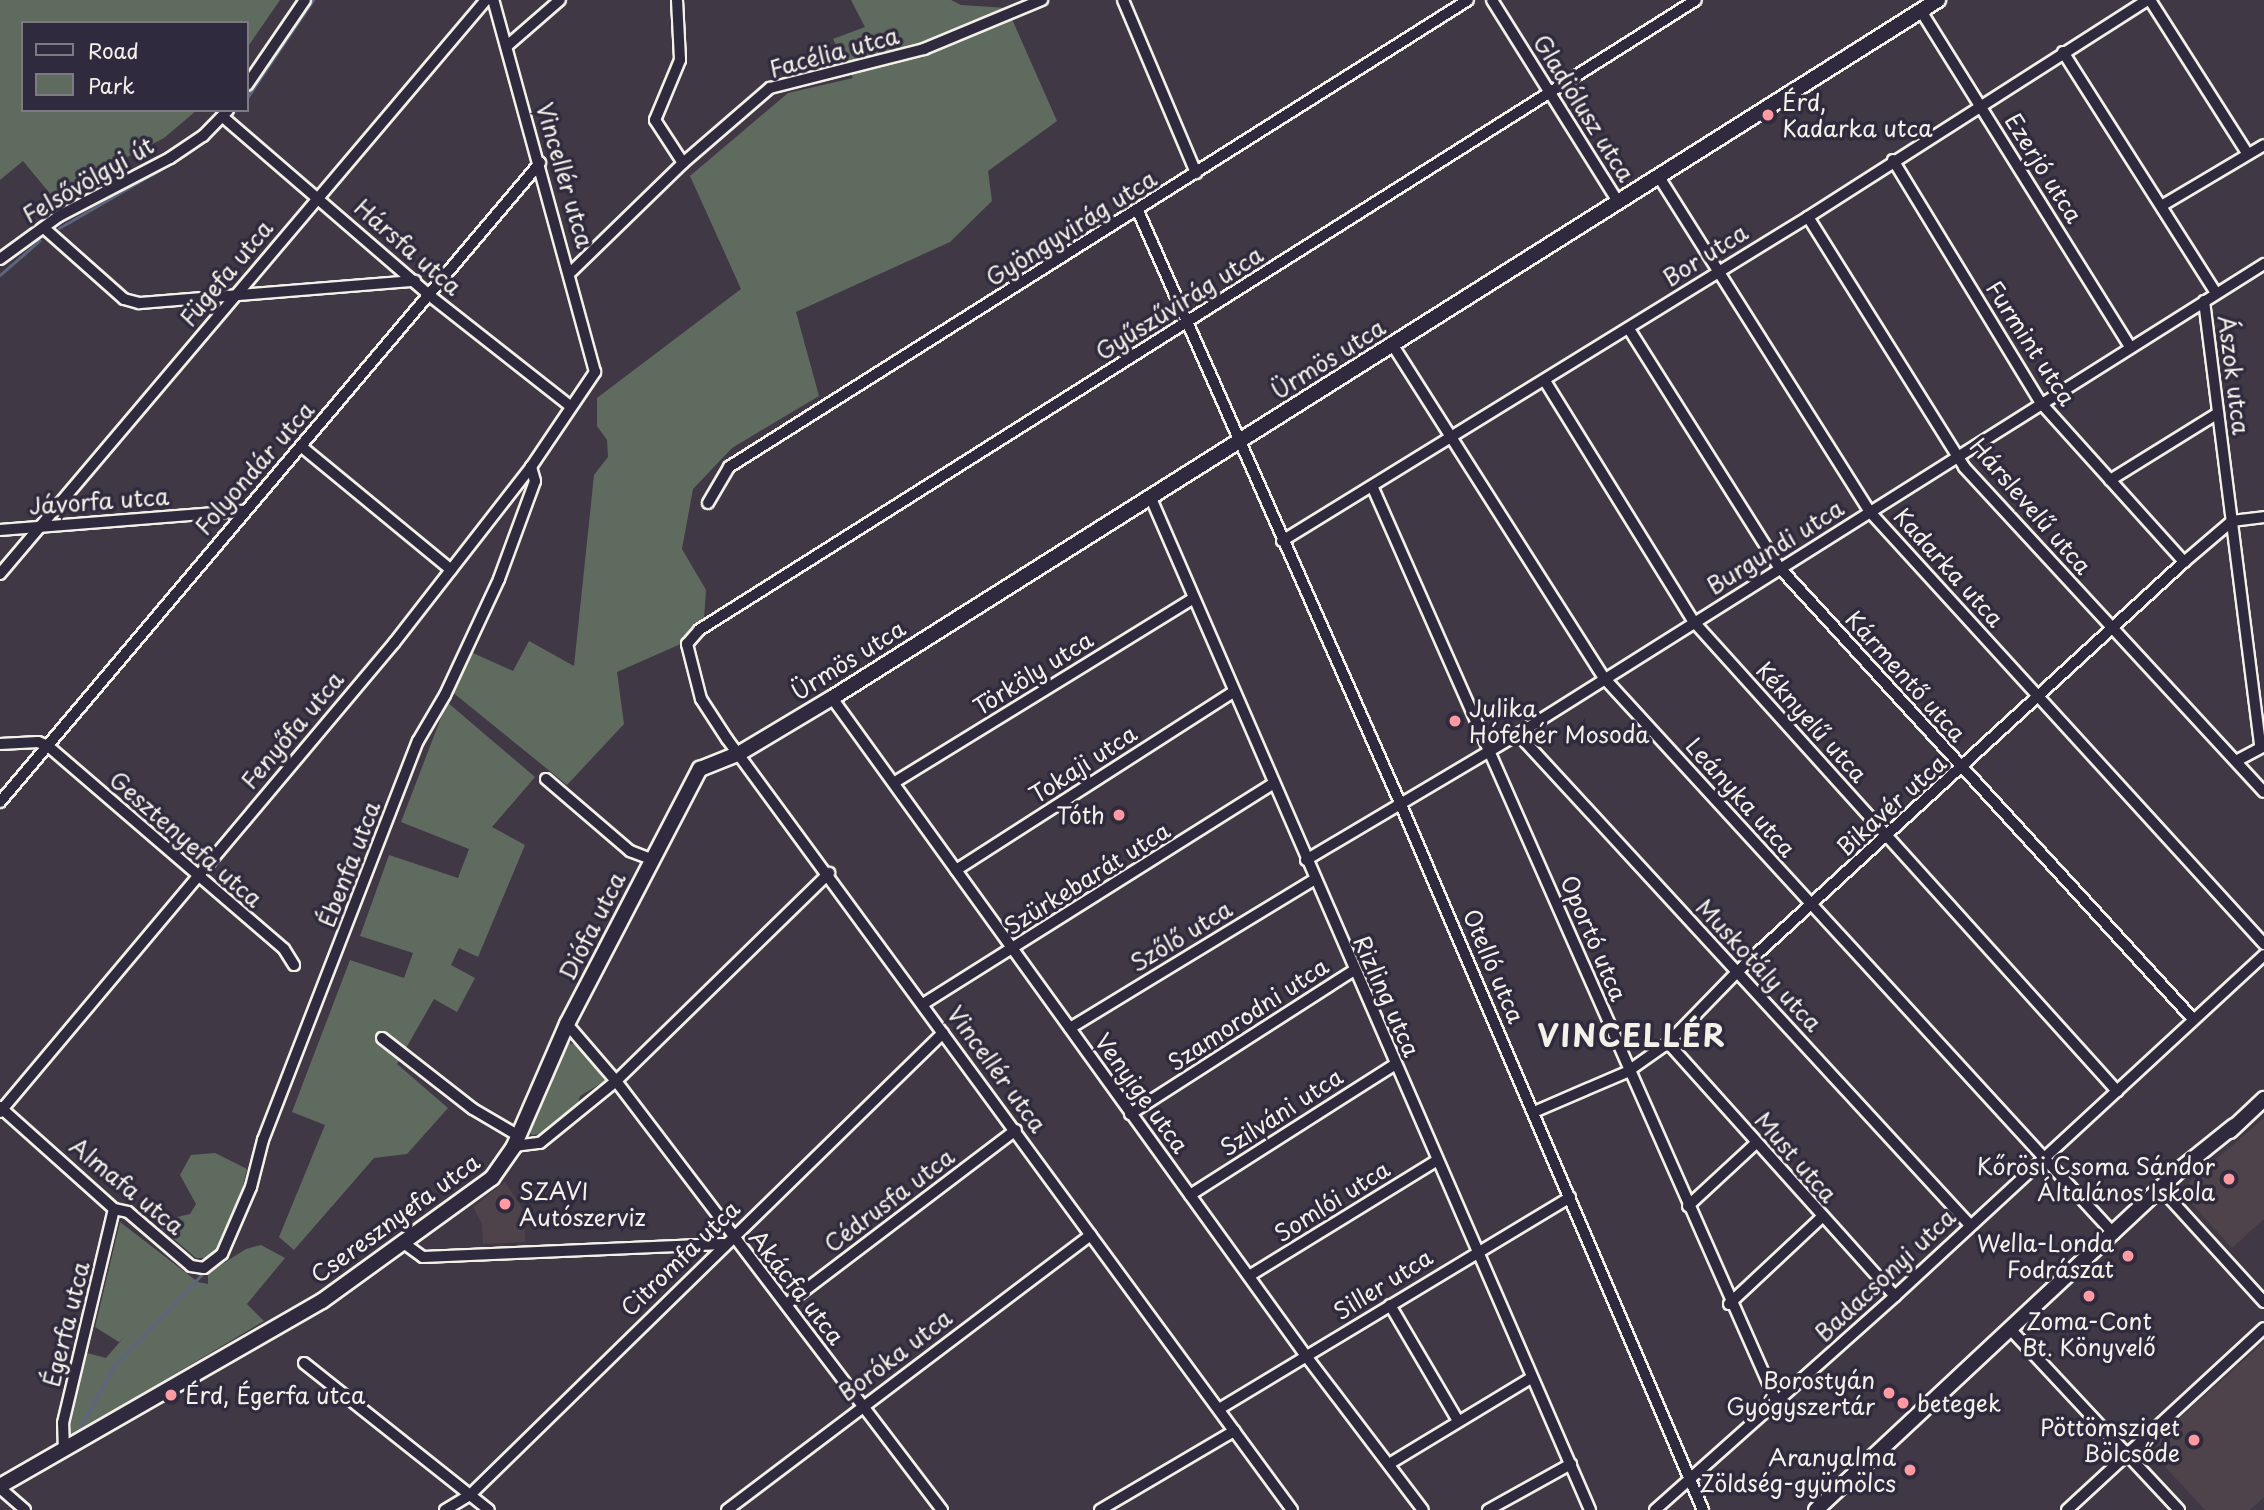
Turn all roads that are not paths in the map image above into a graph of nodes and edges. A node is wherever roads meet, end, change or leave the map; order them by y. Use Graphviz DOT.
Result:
graph roads {
  1 [pos="304,0"];
  2 [pos="486,0"];
  3 [pos="493,0"];
  4 [pos="560,0"];
  5 [pos="677,0"];
  6 [pos="1042,0"];
  7 [pos="1123,0"];
  8 [pos="1468,0"];
  9 [pos="1492,0"];
  10 [pos="1696,0"];
  11 [pos="1938,0"];
  12 [pos="2148,0"];
  13 [pos="1921,11"];
  14 [pos="507,46"];
  15 [pos="2063,52"];
  16 [pos="248,84"];
  17 [pos="1550,94"];
  18 [pos="1980,105"];
  19 [pos="225,114"];
  20 [pos="2264,145"];
  21 [pos="2247,153"];
  22 [pos="1893,160"];
  23 [pos="540,163"];
  24 [pos="683,163"];
  25 [pos="1196,173"];
  26 [pos="1659,177"];
  27 [pos="319,197"];
  28 [pos="1618,202"];
  29 [pos="2163,205"];
  30 [pos="1138,211"];
  31 [pos="1808,217"];
  32 [pos="44,228"];
  33 [pos="0,259"];
  34 [pos="2264,264"];
  35 [pos="571,272"];
  36 [pos="1716,272"];
  37 [pos="415,281"];
  38 [pos="2216,293"];
  39 [pos="429,295"];
  40 [pos="233,298"];
  41 [pos="2204,301"];
  42 [pos="1186,323"];
  43 [pos="1629,329"];
  44 [pos="1392,344"];
  45 [pos="2130,347"];
  46 [pos="595,363"];
  47 [pos="1545,381"];
  48 [pos="2041,403"];
  49 [pos="569,405"];
  50 [pos="2218,413"];
  51 [pos="1454,438"];
  52 [pos="1241,440"];
  53 [pos="302,447"];
  54 [pos="1957,456"];
  55 [pos="531,467"];
  56 [pos="2110,480"];
  57 [pos="1373,488"];
  58 [pos="1150,496"];
  59 [pos="708,503"];
  60 [pos="243,511"];
  61 [pos="1870,512"];
  62 [pos="2264,517"];
  63 [pos="2232,521"];
  64 [pos="41,526"];
  65 [pos="0,530"];
  66 [pos="1282,541"];
  67 [pos="2184,562"];
  68 [pos="1779,567"];
  69 [pos="451,570"];
  70 [pos="0,574"];
  71 [pos="1193,599"];
  72 [pos="1694,622"];
  73 [pos="2112,629"];
  74 [pos="687,644"];
  75 [pos="1605,678"];
  76 [pos="1232,693"];
  77 [pos="2037,696"];
  78 [pos="832,698"];
  79 [pos="1518,734"];
  80 [pos="0,744"];
  81 [pos="48,746"];
  82 [pos="2262,746"];
  83 [pos="1492,748"];
  84 [pos="740,753"];
  85 [pos="2236,761"];
  86 [pos="1962,769"];
  87 [pos="546,779"];
  88 [pos="895,782"];
  89 [pos="1273,784"];
  90 [pos="2264,792"];
  91 [pos="0,802"];
  92 [pos="1401,805"];
  93 [pos="1888,839"];
  94 [pos="651,859"];
  95 [pos="1306,860"];
  96 [pos="956,870"];
  97 [pos="829,873"];
  98 [pos="195,877"];
  99 [pos="1313,880"];
  100 [pos="1811,904"];
  101 [pos="2264,944"];
  102 [pos="1012,950"];
  103 [pos="2264,955"];
  104 [pos="294,965"];
  105 [pos="1353,971"];
  106 [pos="1737,972"];
  107 [pos="923,1004"];
  108 [pos="2193,1019"];
  109 [pos="567,1024"];
  110 [pos="1070,1028"];
  111 [pos="943,1033"];
  112 [pos="382,1038"];
  113 [pos="1668,1043"];
  114 [pos="1394,1065"];
  115 [pos="1627,1072"];
  116 [pos="616,1081"];
  117 [pos="2117,1091"];
  118 [pos="2264,1098"];
  119 [pos="1,1109"];
  120 [pos="1534,1112"];
  121 [pos="1130,1114"];
  122 [pos="1016,1130"];
  123 [pos="516,1141"];
  124 [pos="1756,1143"];
  125 [pos="2043,1158"];
  126 [pos="1436,1161"];
  127 [pos="2162,1191"];
  128 [pos="1190,1195"];
  129 [pos="1570,1197"];
  130 [pos="1688,1206"];
  131 [pos="114,1209"];
  132 [pos="1821,1218"];
  133 [pos="1970,1225"];
  134 [pos="2115,1234"];
  135 [pos="1091,1235"];
  136 [pos="727,1241"];
  137 [pos="405,1244"];
  138 [pos="1477,1251"];
  139 [pos="197,1269"];
  140 [pos="1249,1276"];
  141 [pos="1895,1296"];
  142 [pos="2264,1302"];
  143 [pos="788,1303"];
  144 [pos="1390,1304"];
  145 [pos="1729,1304"];
  146 [pos="2264,1328"];
  147 [pos="2012,1331"];
  148 [pos="1306,1356"];
  149 [pos="304,1363"];
  150 [pos="1531,1378"];
  151 [pos="1777,1403"];
  152 [pos="861,1406"];
  153 [pos="1219,1409"];
  154 [pos="1458,1421"];
  155 [pos="1234,1431"];
  156 [pos="64,1450"];
  157 [pos="2129,1454"];
  158 [pos="1388,1464"];
  159 [pos="1571,1464"];
  160 [pos="1690,1478"];
  161 [pos="0,1487"];
  162 [pos="470,1495"];
  163 [pos="25,1510"];
  164 [pos="445,1510"];
  165 [pos="489,1510"];
  166 [pos="727,1510"];
  167 [pos="942,1510"];
  168 [pos="1100,1510"];
  169 [pos="1292,1510"];
  170 [pos="1423,1510"];
  171 [pos="1488,1510"];
  172 [pos="1590,1510"];
  173 [pos="1655,1510"];
  174 [pos="1703,1510"];
  175 [pos="1816,1510"];
  176 [pos="2067,1510"];
  177 [pos="2179,1510"];
  1 -- 16 [label="street"];
  2 -- 27 [label="street, Fügefa utca"];
  3 -- 14 [label="street, Vincellér utca"];
  4 -- 14 [label="street"];
  5 -- 24 [label="street"];
  6 -- 24 [label="street, Facélia utca"];
  7 -- 25 [label="street"];
  8 -- 25 [label="street, Gyöngyvirág utca"];
  9 -- 17 [label="street, Gladiólusz utca"];
  10 -- 17 [label="street, Gyűszűvirág utca"];
  11 -- 13 [label="street, Ürmös utca"];
  12 -- 15 [label="street, Bor utca"];
  12 -- 21 [label="street"];
  13 -- 18 [label="street, Ezerjó utca"];
  13 -- 26 [label="street, Ürmös utca"];
  14 -- 23 [label="street, Vincellér utca"];
  15 -- 18 [label="street, Bor utca"];
  15 -- 29 [label="street, Ászok utca"];
  17 -- 28 [label="street, Gladiólusz utca"];
  17 -- 42 [label="street, Gyűszűvirág utca"];
  18 -- 22 [label="street, Bor utca"];
  18 -- 45 [label="street, Ezerjó utca"];
  19 -- 27 [label="street, Hársfa utca"];
  19 -- 32 [label="street, Felsővölgyi út"];
  20 -- 21 [label="street"];
  21 -- 29 [label="street"];
  22 -- 31 [label="street, Bor utca"];
  22 -- 48 [label="street, Furmint utca"];
  23 -- 35 [label="street, Vincellér utca"];
  23 -- 39 [label="street, Folyondár utca"];
  24 -- 35 [label="street, Facélia utca"];
  25 -- 30 [label="street, Gyöngyvirág utca"];
  26 -- 28 [label="street, Ürmös utca"];
  26 -- 36 [label="street, Kadarka utca"];
  27 -- 37 [label="street, Hársfa utca"];
  27 -- 40 [label="street, Fügefa utca"];
  28 -- 44 [label="street, Ürmös utca"];
  29 -- 38 [label="street, Ászok utca"];
  30 -- 42 [label="street, Otelló utca"];
  30 -- 59 [label="street, Gyöngyvirág utca"];
  31 -- 36 [label="street, Bor utca"];
  31 -- 54 [label="street, Hárslevelű utca"];
  32 -- 33 [label="street, Felsővölgyi út"];
  32 -- 40 [label="street"];
  34 -- 38 [label="street, Burgundi utca"];
  35 -- 46 [label="street, Vincellér utca"];
  36 -- 43 [label="street, Bor utca"];
  36 -- 61 [label="street, Kadarka utca"];
  37 -- 39 [label="street, Hársfa utca"];
  37 -- 40 [label="street"];
  38 -- 41 [label="street, Burgundi utca"];
  39 -- 49 [label="street, Hársfa utca"];
  39 -- 53 [label="street, Folyondár utca"];
  40 -- 64 [label="street, Fügefa utca"];
  41 -- 45 [label="street, Burgundi utca"];
  41 -- 50 [label="street, Ászok utca"];
  42 -- 52 [label="street, Otelló utca"];
  42 -- 74 [label="street, Gyűszűvirág utca"];
  43 -- 47 [label="street, Bor utca"];
  43 -- 68 [label="street, Kármentő utca"];
  44 -- 51 [label="street, Leányka utca"];
  44 -- 52 [label="street, Ürmös utca"];
  45 -- 48 [label="street, Burgundi utca"];
  46 -- 49 [label="street, Fenyőfa utca"];
  47 -- 51 [label="street, Bor utca"];
  47 -- 72 [label="street, Kéknyelű utca"];
  48 -- 54 [label="street, Burgundi utca"];
  48 -- 56 [label="street, Furmint utca"];
  49 -- 55 [label="street, Fenyőfa utca"];
  50 -- 56 [label="street"];
  50 -- 63 [label="street, Ászok utca"];
  51 -- 57 [label="street, Bor utca"];
  51 -- 75 [label="street, Leányka utca"];
  52 -- 58 [label="street, Ürmös utca"];
  52 -- 66 [label="street, Otelló utca"];
  53 -- 60 [label="street, Folyondár utca"];
  53 -- 69 [label="street"];
  54 -- 61 [label="street, Burgundi utca"];
  54 -- 73 [label="street, Hárslevelű utca"];
  55 -- 69 [label="street, Fenyőfa utca"];
  55 -- 139 [label="street, Ébenfa utca"];
  56 -- 67 [label="street, Furmint utca"];
  57 -- 66 [label="street, Bor utca"];
  57 -- 83 [label="street, Oportó utca"];
  58 -- 71 [label="street, Rizling utca"];
  58 -- 78 [label="street, Ürmös utca"];
  60 -- 64 [label="street, Jávorfa utca"];
  60 -- 81 [label="street, Folyondár utca"];
  61 -- 68 [label="street, Burgundi utca"];
  61 -- 77 [label="street, Kadarka utca"];
  62 -- 63 [label="street"];
  63 -- 67 [label="street, Bikavér utca"];
  63 -- 82 [label="street, Ászok utca"];
  64 -- 65 [label="street, Jávorfa utca"];
  64 -- 70 [label="street, Fügefa utca"];
  66 -- 92 [label="street, Otelló utca"];
  67 -- 73 [label="street, Bikavér utca"];
  68 -- 72 [label="street, Burgundi utca"];
  68 -- 86 [label="street, Kármentő utca"];
  69 -- 98 [label="street, Fenyőfa utca"];
  71 -- 76 [label="street, Rizling utca"];
  71 -- 88 [label="street, Törköly utca"];
  72 -- 75 [label="street, Burgundi utca"];
  72 -- 93 [label="street, Kéknyelű utca"];
  73 -- 77 [label="street, Bikavér utca"];
  73 -- 85 [label="street, Hárslevelű utca"];
  74 -- 84 [label="street, Vincellér utca"];
  75 -- 79 [label="street, Burgundi utca"];
  75 -- 100 [label="street, Leányka utca"];
  76 -- 89 [label="street, Rizling utca"];
  76 -- 96 [label="street, Tokaji utca"];
  77 -- 86 [label="street, Bikavér utca"];
  77 -- 101 [label="street, Kadarka utca"];
  78 -- 84 [label="street, Ürmös utca"];
  78 -- 88 [label="street, Venyige utca"];
  79 -- 83 [label="street, Burgundi utca"];
  79 -- 106 [label="street, Muskotály utca"];
  80 -- 81 [label="street"];
  81 -- 91 [label="street, Folyondár utca"];
  81 -- 98 [label="street, Gesztenyefa utca"];
  82 -- 85 [label="street"];
  83 -- 92 [label="street, Burgundi utca"];
  83 -- 115 [label="street, Oportó utca"];
  84 -- 94 [label="street, Diófa utca"];
  84 -- 97 [label="street, Vincellér utca"];
  85 -- 90 [label="street, Hárslevelű utca"];
  86 -- 93 [label="street, Bikavér utca"];
  86 -- 108 [label="street, Kármentő utca"];
  87 -- 94 [label="street"];
  88 -- 96 [label="street, Venyige utca"];
  89 -- 95 [label="street, Rizling utca"];
  89 -- 102 [label="street, Szürkebarát utca"];
  92 -- 95 [label="street, Burgundi utca"];
  92 -- 120 [label="street, Otelló utca"];
  93 -- 100 [label="street, Bikavér utca"];
  93 -- 117 [label="street, Kéknyelű utca"];
  94 -- 109 [label="street, Diófa utca"];
  95 -- 99 [label="street, Rizling utca"];
  96 -- 102 [label="street, Venyige utca"];
  97 -- 107 [label="street, Vincellér utca"];
  97 -- 116 [label="street"];
  98 -- 104 [label="street, Gesztenyefa utca"];
  98 -- 119 [label="street, Fenyőfa utca"];
  99 -- 105 [label="street, Rizling utca"];
  99 -- 110 [label="street, Szőlő utca"];
  100 -- 106 [label="street, Bikavér utca"];
  100 -- 125 [label="street, Leányka utca"];
  102 -- 107 [label="street, Szürkebarát utca"];
  102 -- 110 [label="street, Venyige utca"];
  103 -- 108 [label="street, Badacsonyi utca"];
  105 -- 114 [label="street, Rizling utca"];
  105 -- 121 [label="street, Szamorodni utca"];
  106 -- 113 [label="street, Bikavér utca"];
  106 -- 133 [label="street, Muskotály utca"];
  107 -- 111 [label="street, Vincellér utca"];
  108 -- 117 [label="street, Badacsonyi utca"];
  109 -- 116 [label="street, Akácfa utca"];
  109 -- 123 [label="street, Diófa utca"];
  110 -- 121 [label="street, Venyige utca"];
  111 -- 122 [label="street, Vincellér utca"];
  111 -- 136 [label="street, Citromfa utca"];
  112 -- 123 [label="street"];
  113 -- 115 [label="street, Bikavér utca"];
  113 -- 124 [label="street, Must utca"];
  114 -- 126 [label="street, Rizling utca"];
  114 -- 128 [label="street, Szilváni utca"];
  115 -- 120 [label="street, Bikavér utca"];
  115 -- 130 [label="street, Oportó utca"];
  116 -- 123 [label="street"];
  116 -- 136 [label="street, Akácfa utca"];
  117 -- 125 [label="street, Badacsonyi utca"];
  118 -- 127 [label="street"];
  119 -- 131 [label="street, Almafa utca"];
  120 -- 129 [label="street, Otelló utca"];
  121 -- 128 [label="street, Venyige utca"];
  122 -- 135 [label="street, Vincellér utca"];
  122 -- 143 [label="street, Cédrusfa utca"];
  123 -- 137 [label="street, Cseresznyefa utca"];
  124 -- 130 [label="street"];
  124 -- 132 [label="street, Must utca"];
  125 -- 133 [label="street, Badacsonyi utca"];
  125 -- 134 [label="street, Leányka utca"];
  126 -- 138 [label="street, Rizling utca"];
  126 -- 140 [label="street, Somlói utca"];
  127 -- 134 [label="street"];
  127 -- 142 [label="street"];
  128 -- 140 [label="street, Venyige utca"];
  129 -- 138 [label="street, Siller utca"];
  129 -- 160 [label="street, Otelló utca"];
  130 -- 145 [label="street, Oportó utca"];
  131 -- 139 [label="street, Almafa utca"];
  131 -- 156 [label="street, Égerfa utca"];
  132 -- 141 [label="street, Must utca"];
  132 -- 145 [label="street"];
  133 -- 141 [label="street, Badacsonyi utca"];
  134 -- 147 [label="street"];
  135 -- 152 [label="street, Boróka utca"];
  135 -- 153 [label="street, Vincellér utca"];
  136 -- 137 [label="street"];
  136 -- 143 [label="street, Akácfa utca"];
  136 -- 162 [label="street, Citromfa utca"];
  137 -- 156 [label="street, Cseresznyefa utca"];
  138 -- 144 [label="street, Siller utca"];
  138 -- 150 [label="street, Rizling utca"];
  140 -- 148 [label="street, Venyige utca"];
  141 -- 151 [label="street, Badacsonyi utca"];
  143 -- 152 [label="street, Akácfa utca"];
  144 -- 148 [label="street, Siller utca"];
  144 -- 154 [label="street"];
  145 -- 151 [label="street, Oportó utca"];
  146 -- 157 [label="street"];
  147 -- 157 [label="street"];
  147 -- 175 [label="street"];
  148 -- 153 [label="street, Siller utca"];
  148 -- 158 [label="street, Venyige utca"];
  149 -- 162 [label="street"];
  150 -- 154 [label="street"];
  150 -- 159 [label="street, Rizling utca"];
  151 -- 160 [label="street, Badacsonyi utca"];
  152 -- 166 [label="street, Boróka utca"];
  152 -- 167 [label="street, Akácfa utca"];
  153 -- 155 [label="street, Vincellér utca"];
  154 -- 158 [label="street"];
  155 -- 168 [label="street"];
  155 -- 169 [label="street, Vincellér utca"];
  156 -- 161 [label="street, Cseresznyefa utca"];
  157 -- 176 [label="street"];
  157 -- 177 [label="street"];
  158 -- 170 [label="street, Venyige utca"];
  159 -- 171 [label="street"];
  159 -- 172 [label="street, Rizling utca"];
  160 -- 173 [label="street, Badacsonyi utca"];
  160 -- 174 [label="street, Otelló utca"];
  161 -- 163 [label="street"];
  162 -- 164 [label="street, Citromfa utca"];
  162 -- 165 [label="street"];
}
